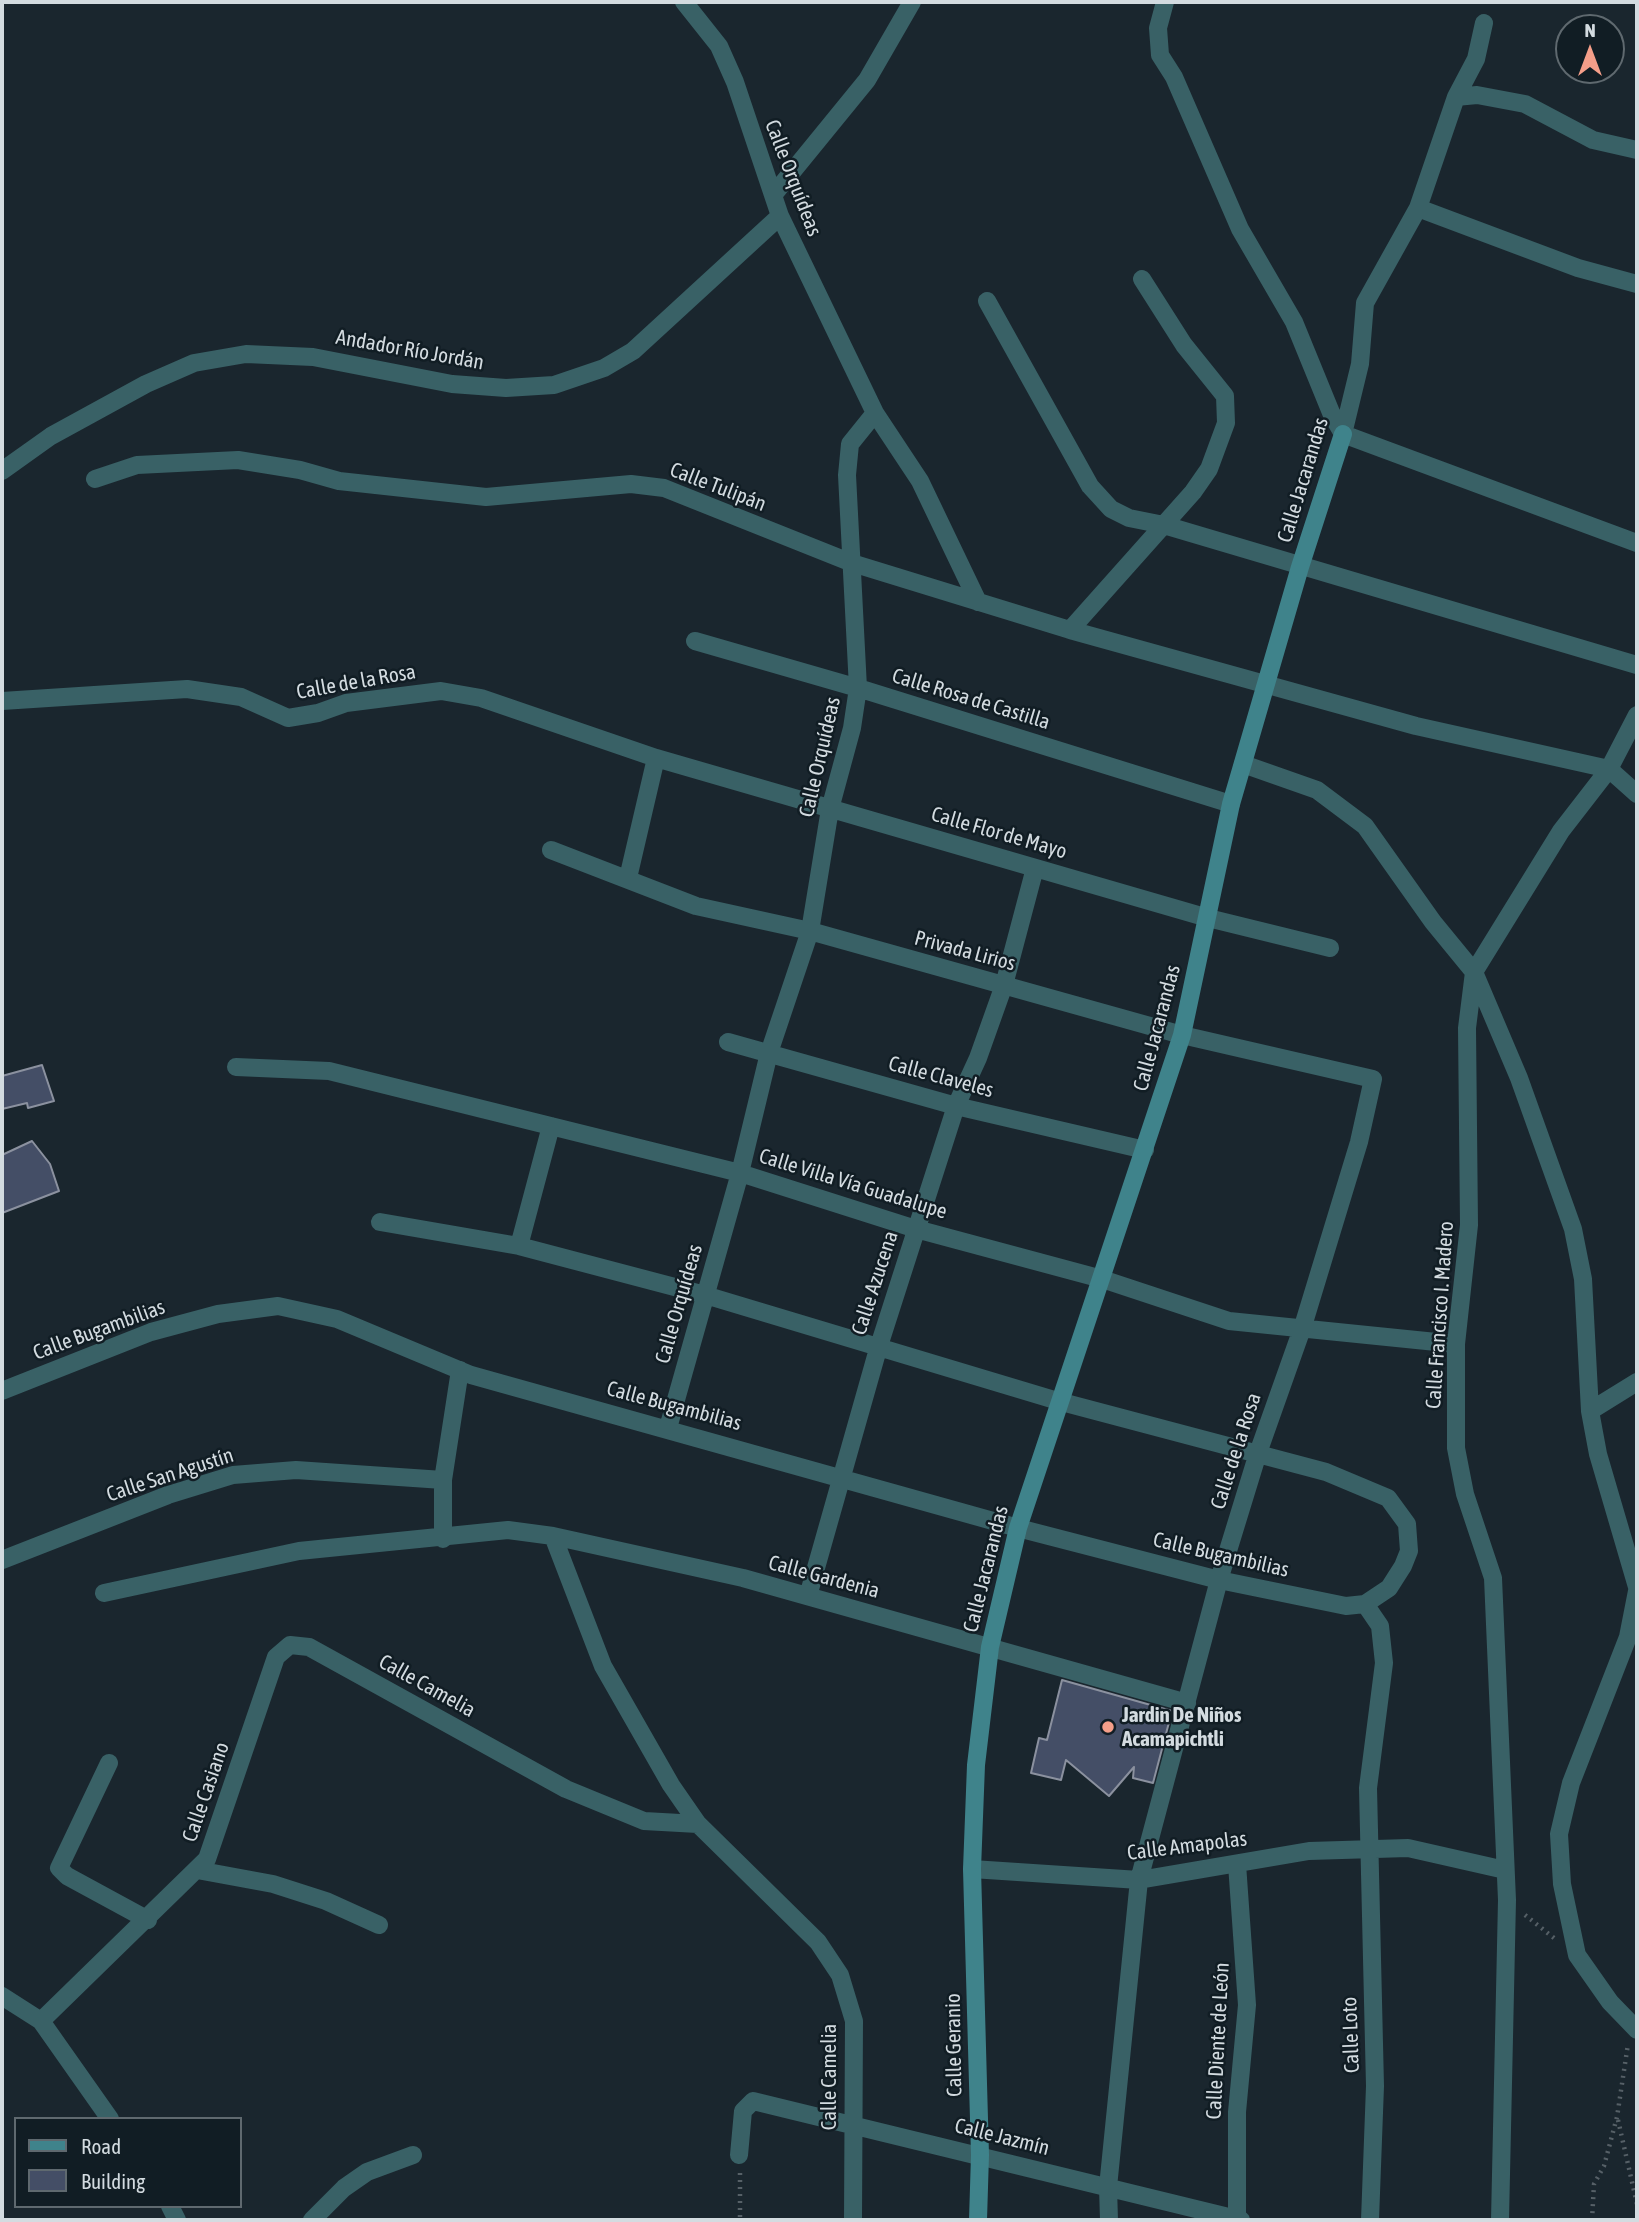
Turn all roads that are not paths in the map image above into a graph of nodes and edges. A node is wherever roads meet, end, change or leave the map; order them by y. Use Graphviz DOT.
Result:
graph roads {
  1 [pos="684,2"];
  2 [pos="912,2"];
  3 [pos="1165,2"];
  4 [pos="1483,23"];
  5 [pos="1456,97"];
  6 [pos="1637,150"];
  7 [pos="774,194"];
  8 [pos="1418,208"];
  9 [pos="780,216"];
  10 [pos="1142,279"];
  11 [pos="1637,284"];
  12 [pos="987,301"];
  13 [pos="875,413"];
  14 [pos="1343,434"];
  15 [pos="2,471"];
  16 [pos="95,479"];
  17 [pos="1164,525"];
  18 [pos="1637,543"];
  19 [pos="852,563"];
  20 [pos="1300,567"];
  21 [pos="978,602"];
  22 [pos="1070,629"];
  23 [pos="695,641"];
  24 [pos="1637,665"];
  25 [pos="1267,684"];
  26 [pos="858,688"];
  27 [pos="2,701"];
  28 [pos="1637,715"];
  29 [pos="656,758"];
  30 [pos="1243,764"];
  31 [pos="1609,769"];
  32 [pos="1637,794"];
  33 [pos="1231,804"];
  34 [pos="830,809"];
  35 [pos="551,850"];
  36 [pos="1035,868"];
  37 [pos="628,878"];
  38 [pos="1208,918"];
  39 [pos="810,931"];
  40 [pos="1330,948"];
  41 [pos="1474,972"];
  42 [pos="1004,985"];
  43 [pos="1182,1035"];
  44 [pos="728,1042"];
  45 [pos="769,1053"];
  46 [pos="236,1067"];
  47 [pos="1373,1079"];
  48 [pos="956,1106"];
  49 [pos="551,1126"];
  50 [pos="1145,1150"];
  51 [pos="740,1173"];
  52 [pos="380,1222"];
  53 [pos="916,1229"];
  54 [pos="519,1246"];
  55 [pos="1102,1279"];
  56 [pos="705,1295"];
  57 [pos="1303,1326"];
  58 [pos="1456,1344"];
  59 [pos="878,1349"];
  60 [pos="460,1370"];
  61 [pos="1637,1382"];
  62 [pos="2,1391"];
  63 [pos="1058,1401"];
  64 [pos="1590,1411"];
  65 [pos="668,1428"];
  66 [pos="1258,1453"];
  67 [pos="843,1476"];
  68 [pos="443,1480"];
  69 [pos="1018,1528"];
  70 [pos="553,1536"];
  71 [pos="443,1539"];
  72 [pos="2,1560"];
  73 [pos="1219,1580"];
  74 [pos="1637,1589"];
  75 [pos="104,1593"];
  76 [pos="808,1596"];
  77 [pos="1365,1604"];
  78 [pos="290,1645"];
  79 [pos="990,1647"];
  80 [pos="1187,1703"];
  81 [pos="109,1763"];
  82 [pos="698,1824"];
  83 [pos="1370,1848"];
  84 [pos="1237,1864"];
  85 [pos="972,1869"];
  86 [pos="197,1870"];
  87 [pos="1505,1870"];
  88 [pos="1139,1880"];
  89 [pos="148,1920"];
  90 [pos="379,1925"];
  91 [pos="2,1997"];
  92 [pos="41,2021"];
  93 [pos="1635,2028"];
  94 [pos="109,2117"];
  95 [pos="852,2123"];
  96 [pos="413,2155"];
  97 [pos="739,2155"];
  98 [pos="979,2155"];
  99 [pos="1108,2187"];
  100 [pos="312,2220"];
  101 [pos="853,2220"];
  102 [pos="978,2220"];
  103 [pos="1109,2220"];
  104 [pos="1238,2220"];
  105 [pos="1370,2220"];
  106 [pos="1500,2220"];
  1 -- 7 [label="street, Calle Orquídeas"];
  2 -- 7 [label="street"];
  3 -- 14 [label="street"];
  4 -- 5 [label="street, Calle Jacarandas"];
  5 -- 6 [label="street"];
  5 -- 8 [label="street, Calle Jacarandas"];
  7 -- 9 [label="street, Calle Orquídeas"];
  8 -- 11 [label="street"];
  8 -- 14 [label="street, Calle Jacarandas"];
  9 -- 13 [label="street, Calle Orquídeas"];
  9 -- 15 [label="street, Andador Río Jordán"];
  10 -- 17 [label="street"];
  12 -- 17 [label="street"];
  13 -- 19 [label="street, Calle Orquídeas"];
  13 -- 21 [label="street"];
  14 -- 18 [label="street"];
  14 -- 20 [label="street, Calle Jacarandas"];
  16 -- 19 [label="street, Calle Tulipán"];
  17 -- 20 [label="street"];
  17 -- 22 [label="street"];
  19 -- 21 [label="street, Calle Tulipán"];
  19 -- 26 [label="street, Calle Orquídeas"];
  20 -- 24 [label="street"];
  20 -- 25 [label="street, Calle Jacarandas"];
  21 -- 22 [label="street, Calle Tulipán"];
  22 -- 25 [label="street, Calle Tulipán"];
  23 -- 26 [label="street, Calle Rosa de Castilla"];
  25 -- 30 [label="street, Calle Jacarandas"];
  25 -- 31 [label="street, Calle Tulipán"];
  26 -- 33 [label="street, Calle Rosa de Castilla"];
  26 -- 34 [label="street, Calle Orquídeas"];
  27 -- 29 [label="street, Calle de la Rosa"];
  28 -- 31 [label="street, Calle Francisco I. Madero"];
  29 -- 34 [label="street, Calle Flor de Mayo"];
  29 -- 37 [label="street"];
  30 -- 33 [label="street, Calle Jacarandas"];
  30 -- 41 [label="street"];
  31 -- 32 [label="street"];
  31 -- 41 [label="street, Calle Francisco I. Madero"];
  33 -- 38 [label="street, Calle Jacarandas"];
  34 -- 36 [label="street, Calle Flor de Mayo"];
  34 -- 39 [label="street, Calle Orquídeas"];
  35 -- 37 [label="street, Privada Lirios"];
  36 -- 38 [label="street, Calle Flor de Mayo"];
  36 -- 42 [label="street, Calle Azucena"];
  37 -- 39 [label="street, Privada Lirios"];
  38 -- 40 [label="street, Calle Flor de Mayo"];
  38 -- 43 [label="street, Calle Jacarandas"];
  39 -- 42 [label="street, Privada Lirios"];
  39 -- 45 [label="street, Calle Orquídeas"];
  41 -- 58 [label="street, Calle Francisco I. Madero"];
  41 -- 64 [label="street"];
  42 -- 43 [label="street, Privada Lirios"];
  42 -- 48 [label="street, Calle Azucena"];
  43 -- 47 [label="street, Privada Lirios"];
  43 -- 50 [label="street, Calle Jacarandas"];
  44 -- 45 [label="street, Calle Claveles"];
  45 -- 48 [label="street, Calle Claveles"];
  45 -- 51 [label="street, Calle Orquídeas"];
  46 -- 49 [label="street, Calle Villa Vía Guadalupe"];
  47 -- 57 [label="street, Calle de la Rosa"];
  48 -- 50 [label="street, Calle Claveles"];
  48 -- 53 [label="street, Calle Azucena"];
  49 -- 51 [label="street, Calle Villa Vía Guadalupe"];
  49 -- 54 [label="street"];
  50 -- 55 [label="street, Calle Jacarandas"];
  51 -- 53 [label="street, Calle Villa Vía Guadalupe"];
  51 -- 56 [label="street, Calle Orquídeas"];
  52 -- 54 [label="street"];
  53 -- 55 [label="street, Calle Villa Vía Guadalupe"];
  53 -- 59 [label="street, Calle Azucena"];
  54 -- 56 [label="street"];
  55 -- 57 [label="street, Calle Villa Vía Guadalupe"];
  55 -- 63 [label="street, Calle Jacarandas"];
  56 -- 59 [label="street"];
  56 -- 65 [label="street, Calle Orquídeas"];
  57 -- 58 [label="street, Calle Villa Vía Guadalupe"];
  57 -- 66 [label="street, Calle de la Rosa"];
  58 -- 87 [label="street, Calle Francisco I. Madero"];
  59 -- 63 [label="street"];
  59 -- 67 [label="street, Calle Azucena"];
  60 -- 62 [label="street, Calle Bugambilias"];
  60 -- 65 [label="street, Calle Bugambilias"];
  60 -- 68 [label="street"];
  61 -- 64 [label="street"];
  63 -- 66 [label="street"];
  63 -- 69 [label="street, Calle Jacarandas"];
  64 -- 74 [label="street"];
  65 -- 67 [label="street, Calle Bugambilias"];
  66 -- 73 [label="street, Calle de la Rosa"];
  66 -- 77 [label="street"];
  67 -- 69 [label="street, Calle Bugambilias"];
  67 -- 76 [label="street, Calle Azucena"];
  68 -- 71 [label="street"];
  68 -- 72 [label="street, Calle San Agustín"];
  69 -- 73 [label="street, Calle Bugambilias"];
  69 -- 79 [label="street, Calle Jacarandas"];
  70 -- 71 [label="street, Calle Gardenia"];
  70 -- 76 [label="street, Calle Gardenia"];
  70 -- 82 [label="street, Calle Camelia"];
  71 -- 75 [label="street, Calle Gardenia"];
  73 -- 77 [label="street, Calle Bugambilias"];
  73 -- 80 [label="street, Calle de la Rosa"];
  74 -- 93 [label="street"];
  76 -- 79 [label="street, Calle Gardenia"];
  77 -- 83 [label="street"];
  78 -- 82 [label="street, Calle Camelia"];
  78 -- 86 [label="street, Calle Casiano"];
  79 -- 80 [label="street, Calle Gardenia"];
  79 -- 85 [label="street, Calle Jacarandas"];
  80 -- 88 [label="street, Calle de la Rosa"];
  81 -- 89 [label="street"];
  82 -- 95 [label="street, Calle Camelia"];
  83 -- 84 [label="street, Calle Amapolas"];
  83 -- 87 [label="street, Calle Amapolas"];
  83 -- 105 [label="street, Calle Loto"];
  84 -- 88 [label="street, Calle Amapolas"];
  84 -- 104 [label="street, Calle Diente de León"];
  85 -- 88 [label="street, Calle Amapolas"];
  85 -- 98 [label="street, Calle Geranio"];
  86 -- 89 [label="street, Calle Casiano"];
  86 -- 90 [label="street"];
  87 -- 106 [label="street, Calle Francisco I. Madero"];
  88 -- 99 [label="street, Calle de la Rosa"];
  89 -- 92 [label="street, Calle Casiano"];
  91 -- 92 [label="street"];
  92 -- 94 [label="street"];
  95 -- 97 [label="street, Calle Jazmín"];
  95 -- 98 [label="street, Calle Jazmín"];
  95 -- 101 [label="street, Calle Camelia"];
  96 -- 100 [label="street"];
  98 -- 99 [label="street, Calle Jazmín"];
  98 -- 102 [label="street, Calle Geranio"];
  99 -- 103 [label="street, Calle de la Rosa"];
  99 -- 104 [label="street, Calle Jazmín"];
}
